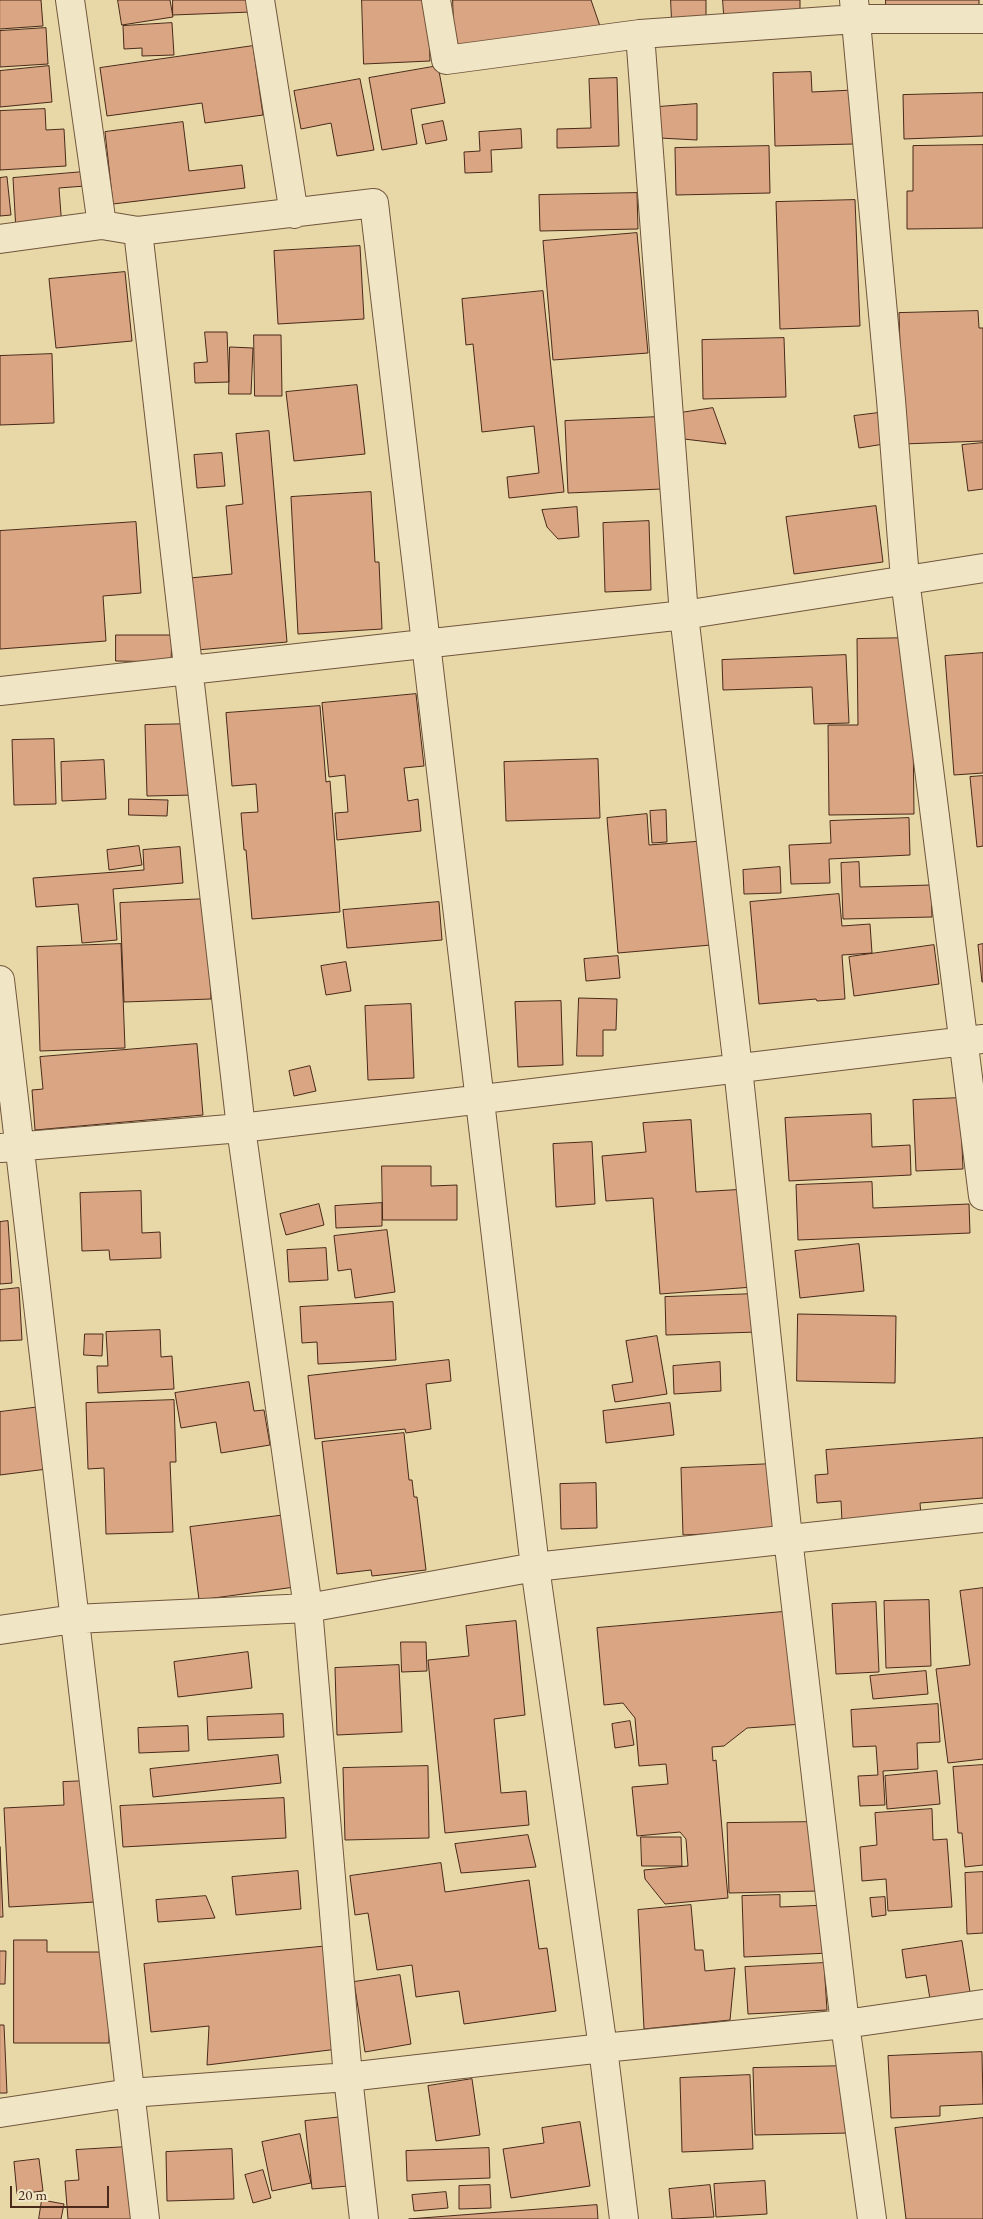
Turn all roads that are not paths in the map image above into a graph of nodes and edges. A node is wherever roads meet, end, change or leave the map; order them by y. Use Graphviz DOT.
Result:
graph roads {
  1 [pos="70,0"];
  2 [pos="260,0"];
  3 [pos="436,0"];
  4 [pos="855,10"];
  5 [pos="983,19"];
  6 [pos="640,34"];
  7 [pos="294,214"];
  8 [pos="102,226"];
  9 [pos="138,232"];
  10 [pos="0,239"];
  11 [pos="983,568"];
  12 [pos="905,579"];
  13 [pos="684,614"];
  14 [pos="426,645"];
  15 [pos="188,670"];
  16 [pos="0,691"];
  17 [pos="0,980"];
  18 [pos="973,1039"];
  19 [pos="738,1068"];
  20 [pos="480,1100"];
  21 [pos="240,1128"];
  22 [pos="10,1147"];
  23 [pos="983,1196"];
  24 [pos="983,1518"];
  25 [pos="788,1538"];
  26 [pos="535,1567"];
  27 [pos="308,1608"];
  28 [pos="74,1619"];
  29 [pos="0,1630"];
  30 [pos="983,2004"];
  31 [pos="845,2024"];
  32 [pos="603,2048"];
  33 [pos="348,2077"];
  34 [pos="130,2093"];
  35 [pos="0,2113"];
  36 [pos="145,2219"];
  37 [pos="364,2219"];
  38 [pos="624,2219"];
  39 [pos="872,2219"];
  1 -- 8 [label="street"];
  2 -- 7 [label="street"];
  3 -- 6 [label="street"];
  4 -- 5 [label="street"];
  4 -- 6 [label="street"];
  4 -- 12 [label="street"];
  6 -- 13 [label="street"];
  7 -- 9 [label="street"];
  7 -- 14 [label="street"];
  8 -- 9 [label="street"];
  8 -- 10 [label="street"];
  9 -- 15 [label="street"];
  11 -- 12 [label="street"];
  12 -- 13 [label="street"];
  12 -- 18 [label="street"];
  13 -- 14 [label="street"];
  13 -- 19 [label="street"];
  14 -- 15 [label="street"];
  14 -- 20 [label="street"];
  15 -- 16 [label="street"];
  15 -- 21 [label="street"];
  17 -- 22 [label="street"];
  18 -- 19 [label="street"];
  18 -- 23 [label="street"];
  19 -- 20 [label="street"];
  19 -- 25 [label="street"];
  20 -- 21 [label="street"];
  20 -- 26 [label="street"];
  21 -- 22 [label="street"];
  21 -- 27 [label="street"];
  22 -- 28 [label="street"];
  24 -- 25 [label="street"];
  25 -- 26 [label="street"];
  25 -- 31 [label="street"];
  26 -- 27 [label="street"];
  26 -- 32 [label="street"];
  27 -- 28 [label="street"];
  27 -- 33 [label="street"];
  28 -- 29 [label="street"];
  28 -- 34 [label="street"];
  30 -- 31 [label="street"];
  31 -- 32 [label="street"];
  31 -- 39 [label="street"];
  32 -- 33 [label="street"];
  32 -- 38 [label="street"];
  33 -- 34 [label="street"];
  33 -- 37 [label="street"];
  34 -- 35 [label="street"];
  34 -- 36 [label="street"];
}
